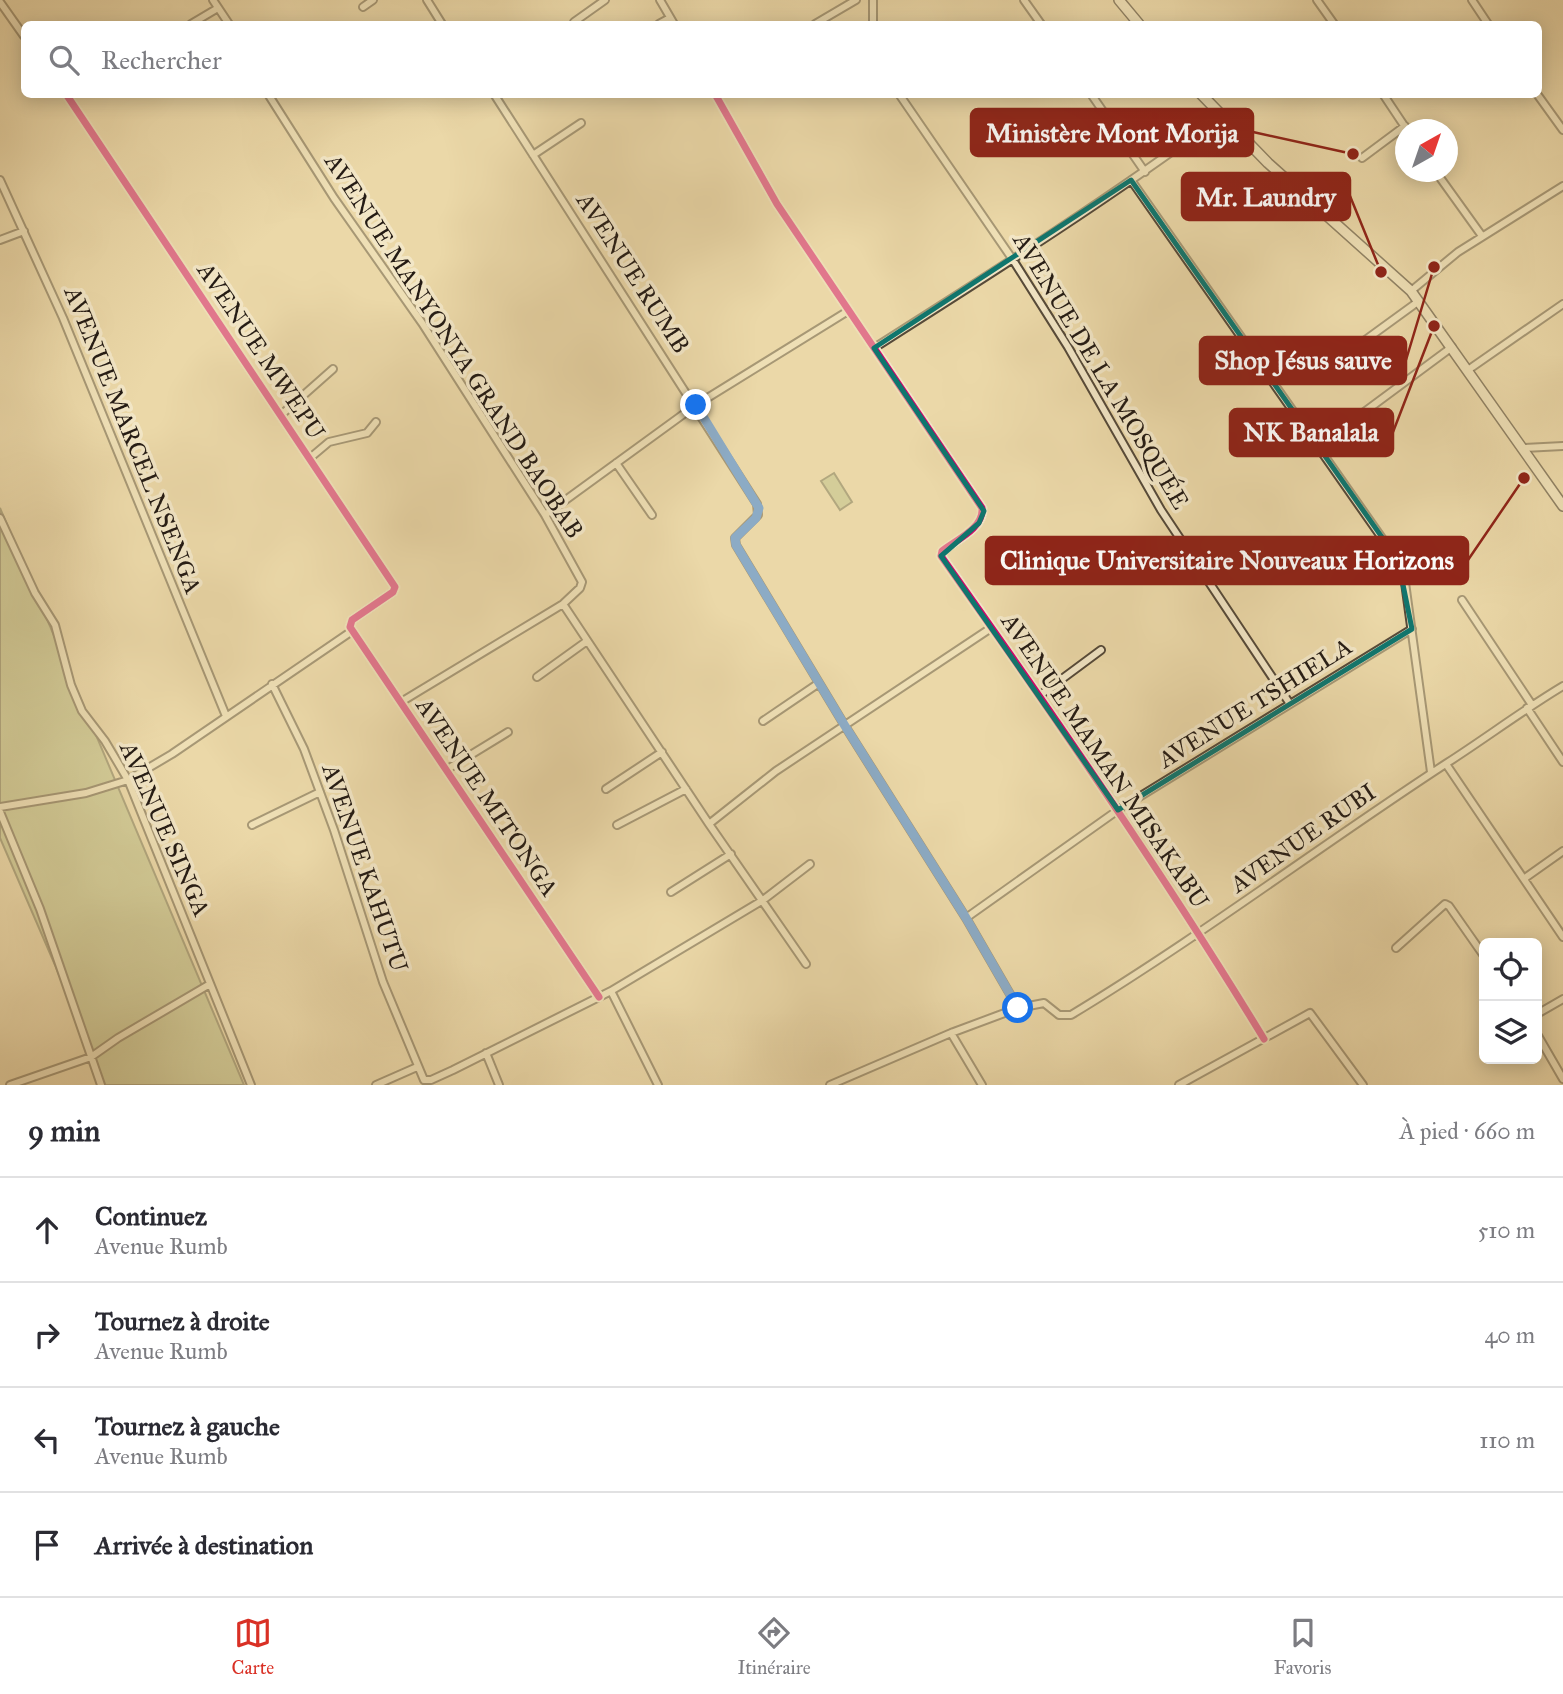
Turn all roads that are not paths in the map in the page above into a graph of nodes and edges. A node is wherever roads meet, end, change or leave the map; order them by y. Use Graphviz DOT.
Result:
graph roads {
  1 [pos="213,0"];
  2 [pos="373,0"];
  3 [pos="427,0"];
  4 [pos="605,0"];
  5 [pos="660,0"];
  6 [pos="856,0"];
  7 [pos="873,0"];
  8 [pos="1024,0"];
  9 [pos="1119,0"];
  10 [pos="1317,0"];
  11 [pos="1472,0"];
  12 [pos="0,2"];
  13 [pos="363,7"];
  14 [pos="218,8"];
  15 [pos="196,21"];
  16 [pos="227,21"];
  17 [pos="440,21"];
  18 [pos="575,21"];
  19 [pos="672,21"];
  20 [pos="820,21"];
  21 [pos="873,21"];
  22 [pos="1039,21"];
  23 [pos="1136,21"];
  24 [pos="1332,21"];
  25 [pos="1486,21"];
  26 [pos="21,32"];
  27 [pos="69,98"];
  28 [pos="271,98"];
  29 [pos="497,98"];
  30 [pos="717,98"];
  31 [pos="902,98"];
  32 [pos="1094,98"];
  33 [pos="1204,98"];
  34 [pos="1386,98"];
  35 [pos="1540,98"];
  36 [pos="1220,116"];
  37 [pos="1400,119"];
  38 [pos="581,123"];
  39 [pos="1563,130"];
  40 [pos="1395,136"];
  41 [pos="533,155"];
  42 [pos="1362,158"];
  43 [pos="1145,172"];
  44 [pos="0,180"];
  45 [pos="1131,180"];
  46 [pos="1443,182"];
  47 [pos="1563,187"];
  48 [pos="24,231"];
  49 [pos="1482,236"];
  50 [pos="0,240"];
  51 [pos="1013,260"];
  52 [pos="1411,291"];
  53 [pos="1419,301"];
  54 [pos="1563,304"];
  55 [pos="848,311"];
  56 [pos="1452,347"];
  57 [pos="874,348"];
  58 [pos="1342,358"];
  59 [pos="333,369"];
  60 [pos="1468,370"];
  61 [pos="696,405"];
  62 [pos="281,415"];
  63 [pos="376,422"];
  64 [pos="1563,446"];
  65 [pos="1317,447"];
  66 [pos="1524,448"];
  67 [pos="310,458"];
  68 [pos="616,463"];
  69 [pos="1563,505"];
  70 [pos="545,515"];
  71 [pos="652,515"];
  72 [pos="0,518"];
  73 [pos="1462,600"];
  74 [pos="563,604"];
  75 [pos="991,628"];
  76 [pos="1412,629"];
  77 [pos="352,631"];
  78 [pos="587,640"];
  79 [pos="1101,650"];
  80 [pos="537,677"];
  81 [pos="272,684"];
  82 [pos="819,684"];
  83 [pos="1563,686"];
  84 [pos="1039,696"];
  85 [pos="401,702"];
  86 [pos="1290,704"];
  87 [pos="1529,706"];
  88 [pos="226,716"];
  89 [pos="763,721"];
  90 [pos="845,726"];
  91 [pos="508,732"];
  92 [pos="662,752"];
  93 [pos="1563,762"];
  94 [pos="1446,764"];
  95 [pos="446,771"];
  96 [pos="1431,772"];
  97 [pos="128,780"];
  98 [pos="606,789"];
  99 [pos="686,789"];
  100 [pos="320,792"];
  101 [pos="0,810"];
  102 [pos="1118,810"];
  103 [pos="709,824"];
  104 [pos="252,825"];
  105 [pos="617,825"];
  106 [pos="1563,852"];
  107 [pos="731,854"];
  108 [pos="810,863"];
  109 [pos="1525,878"];
  110 [pos="671,892"];
  111 [pos="763,900"];
  112 [pos="966,918"];
  113 [pos="1200,934"];
  114 [pos="1563,937"];
  115 [pos="1396,948"];
  116 [pos="1479,949"];
  117 [pos="806,964"];
  118 [pos="210,984"];
  119 [pos="611,991"];
  120 [pos="599,997"];
  121 [pos="1563,999"];
  122 [pos="1018,1008"];
  123 [pos="1542,1011"];
  124 [pos="951,1033"];
  125 [pos="1264,1039"];
  126 [pos="1542,1043"];
  127 [pos="486,1053"];
  128 [pos="91,1057"];
  129 [pos="417,1067"];
  130 [pos="1563,1079"];
  131 [pos="10,1085"];
  132 [pos="102,1085"];
  133 [pos="251,1085"];
  134 [pos="376,1085"];
  135 [pos="499,1085"];
  136 [pos="658,1085"];
  137 [pos="830,1085"];
  138 [pos="982,1085"];
  139 [pos="1180,1085"];
  140 [pos="1363,1085"];
  1 -- 14 [label="street"];
  2 -- 13 [label="street"];
  3 -- 17 [label="street"];
  4 -- 18 [label="street"];
  5 -- 19 [label="street"];
  6 -- 20 [label="street"];
  7 -- 21 [label="street"];
  8 -- 22 [label="street"];
  9 -- 23 [label="main road"];
  10 -- 24 [label="street"];
  11 -- 25 [label="street"];
  12 -- 26 [label="street"];
  14 -- 15 [label="street"];
  14 -- 16 [label="street"];
  27 -- 62 [label="street, AVENUE MWEPU"];
  28 -- 70 [label="street, AVENUE MANYONYA GRAND BAOBAB"];
  29 -- 41 [label="street, AVENUE RUMB"];
  30 -- 55 [label="street, AVENUE MAMAN MISAKABU"];
  31 -- 51 [label="street, AVENUE DE LA MOSQUÉE"];
  32 -- 43 [label="street"];
  33 -- 36 [label="main road"];
  34 -- 37 [label="street"];
  35 -- 39 [label="street"];
  36 -- 43 [label="street"];
  36 -- 52 [label="main road"];
  38 -- 41 [label="street"];
  40 -- 42 [label="street"];
  41 -- 61 [label="street, AVENUE RUMB"];
  43 -- 45 [label="street"];
  44 -- 48 [label="street, AVENUE MARCEL NSENGA"];
  45 -- 51 [label="street"];
  45 -- 65 [label="street"];
  46 -- 49 [label="street"];
  47 -- 49 [label="street"];
  48 -- 50 [label="street"];
  48 -- 88 [label="street, AVENUE MARCEL NSENGA"];
  49 -- 52 [label="street"];
  51 -- 57 [label="street"];
  51 -- 86 [label="street, AVENUE DE LA MOSQUÉE"];
  52 -- 53 [label="main road"];
  53 -- 56 [label="main road"];
  53 -- 58 [label="street"];
  54 -- 60 [label="street"];
  55 -- 57 [label="street, AVENUE MAMAN MISAKABU"];
  55 -- 61 [label="street"];
  56 -- 60 [label="main road"];
  56 -- 65 [label="street"];
  57 -- 75 [label="street, AVENUE MAMAN MISAKABU"];
  59 -- 62 [label="street"];
  60 -- 66 [label="main road"];
  61 -- 68 [label="street"];
  61 -- 82 [label="street, AVENUE RUMB"];
  62 -- 67 [label="street, AVENUE MWEPU"];
  63 -- 67 [label="street"];
  64 -- 66 [label="street"];
  65 -- 76 [label="street"];
  66 -- 69 [label="main road"];
  67 -- 77 [label="street, AVENUE MWEPU"];
  68 -- 70 [label="street"];
  68 -- 71 [label="street"];
  70 -- 74 [label="street, AVENUE MANYONYA GRAND BAOBAB"];
  72 -- 97 [label="street, AVENUE SINGA"];
  73 -- 87 [label="street"];
  74 -- 78 [label="street"];
  74 -- 85 [label="street"];
  75 -- 84 [label="street, AVENUE MAMAN MISAKABU"];
  75 -- 90 [label="street"];
  76 -- 86 [label="street, AVENUE TSHIELA"];
  76 -- 96 [label="street"];
  77 -- 81 [label="street"];
  77 -- 85 [label="street, AVENUE MITONGA"];
  78 -- 80 [label="street"];
  78 -- 92 [label="street"];
  79 -- 84 [label="street"];
  81 -- 88 [label="street"];
  81 -- 100 [label="street, AVENUE KAHUTU"];
  82 -- 89 [label="street"];
  82 -- 90 [label="street, AVENUE RUMB"];
  83 -- 87 [label="street, AVENUE RUBI"];
  84 -- 102 [label="street, AVENUE MAMAN MISAKABU"];
  85 -- 95 [label="street, AVENUE MITONGA"];
  86 -- 102 [label="street, AVENUE TSHIELA"];
  87 -- 93 [label="street"];
  87 -- 94 [label="street, AVENUE RUBI"];
  88 -- 97 [label="street"];
  90 -- 103 [label="street"];
  90 -- 112 [label="street, AVENUE RUMB"];
  91 -- 95 [label="street"];
  92 -- 98 [label="street"];
  92 -- 99 [label="street"];
  94 -- 96 [label="street, AVENUE RUBI"];
  94 -- 109 [label="street"];
  95 -- 120 [label="street, AVENUE MITONGA"];
  96 -- 113 [label="street, AVENUE RUBI"];
  97 -- 101 [label="street"];
  97 -- 118 [label="street, AVENUE SINGA"];
  99 -- 103 [label="street"];
  99 -- 105 [label="street"];
  100 -- 104 [label="street"];
  100 -- 129 [label="street, AVENUE KAHUTU"];
  101 -- 128 [label="street"];
  102 -- 112 [label="street, AVENUE TSHIELA"];
  102 -- 113 [label="street, AVENUE MAMAN MISAKABU"];
  103 -- 107 [label="street"];
  106 -- 109 [label="street"];
  107 -- 110 [label="street"];
  107 -- 111 [label="street"];
  108 -- 111 [label="street"];
  109 -- 114 [label="street"];
  111 -- 117 [label="street"];
  111 -- 119 [label="street"];
  112 -- 122 [label="street, AVENUE RUMB"];
  113 -- 122 [label="street, AVENUE RUBI"];
  113 -- 125 [label="street, AVENUE MAMAN MISAKABU"];
  115 -- 116 [label="street"];
  118 -- 128 [label="street"];
  118 -- 133 [label="street, AVENUE SINGA"];
  119 -- 120 [label="street"];
  119 -- 136 [label="street"];
  120 -- 127 [label="street"];
  121 -- 123 [label="street"];
  122 -- 124 [label="street, AVENUE RUBI"];
  124 -- 137 [label="street, AVENUE RUBI"];
  124 -- 138 [label="street"];
  125 -- 139 [label="street"];
  125 -- 140 [label="street"];
  126 -- 130 [label="street"];
  127 -- 129 [label="street"];
  127 -- 135 [label="street"];
  128 -- 131 [label="street"];
  128 -- 132 [label="street"];
  129 -- 134 [label="street"];
}
